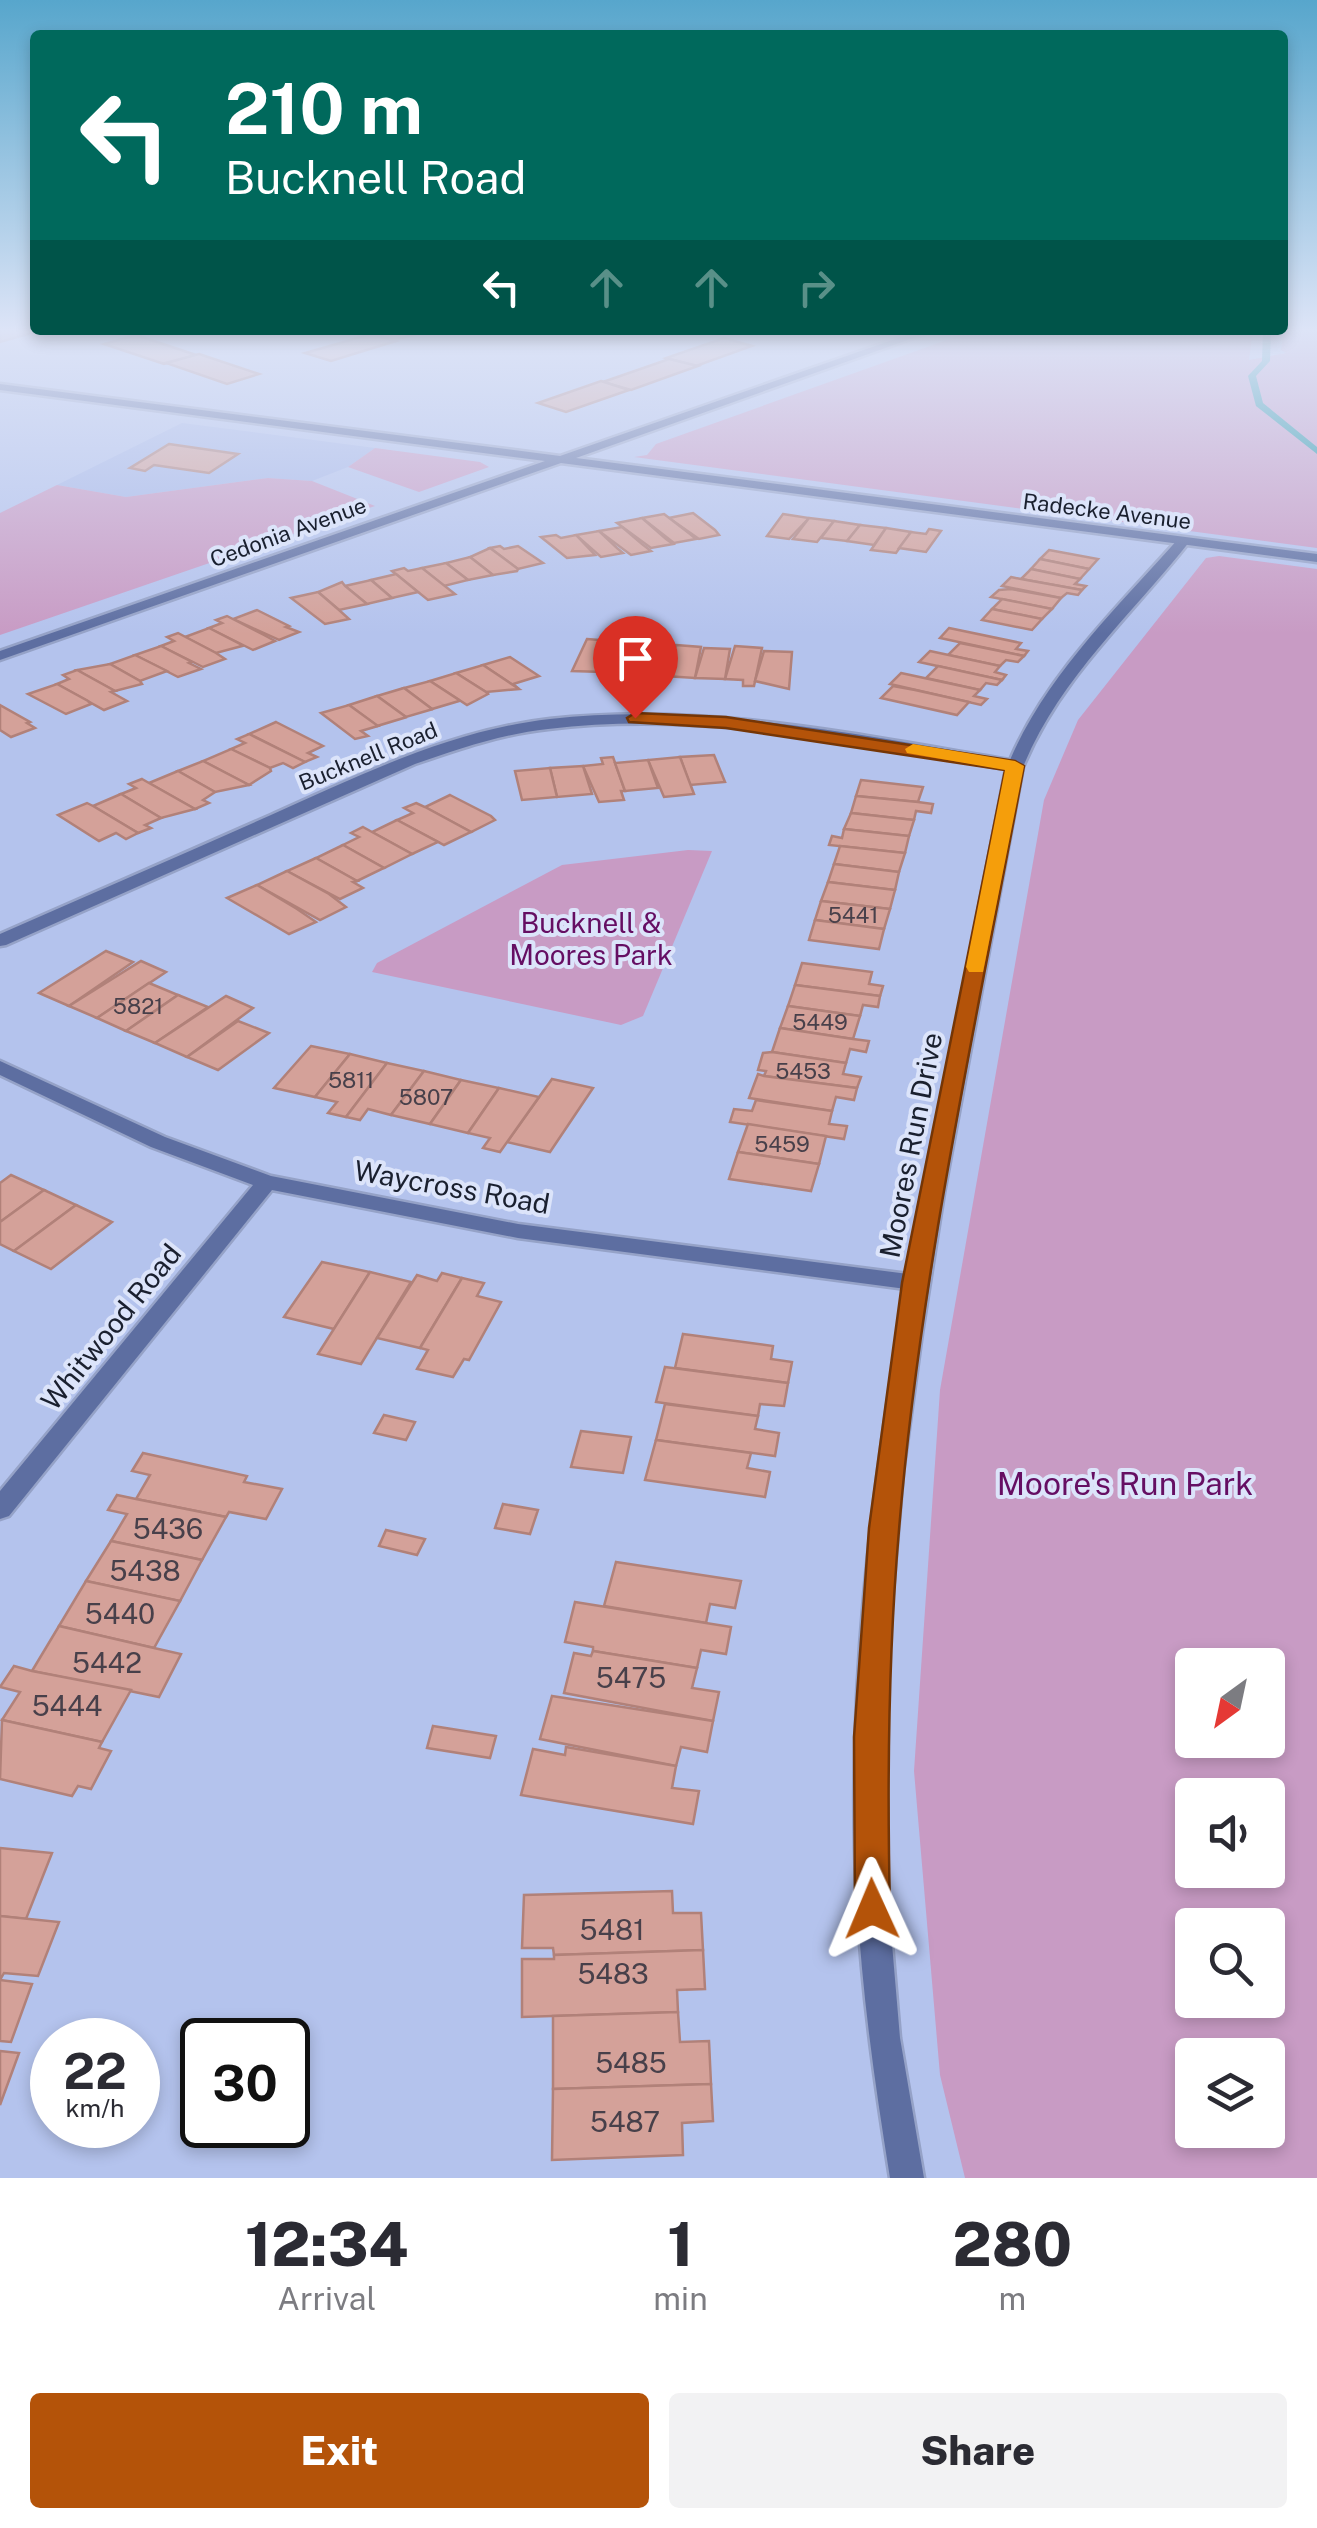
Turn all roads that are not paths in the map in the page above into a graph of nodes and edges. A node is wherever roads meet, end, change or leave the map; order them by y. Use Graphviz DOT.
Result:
graph roads {
  1 [pos="345,431"];
  2 [pos="641,431"];
  3 [pos="562,458"];
  4 [pos="1184,541"];
  5 [pos="1317,558"];
  6 [pos="0,656"];
  7 [pos="1015,766"];
  8 [pos="0,941"];
  9 [pos="0,1067"];
  10 [pos="266,1182"];
  11 [pos="915,1283"];
  12 [pos="0,1509"];
  13 [pos="907,2178"];
  1 -- 3 [label="street, Radecke Avenue"];
  2 -- 3 [label="street, Cedonia Avenue"];
  3 -- 4 [label="street, Radecke Avenue"];
  3 -- 6 [label="street, Cedonia Avenue"];
  4 -- 5 [label="street, Radecke Avenue"];
  4 -- 7 [label="street, Moores Run Drive"];
  7 -- 8 [label="street, Bucknell Road"];
  7 -- 11 [label="street, Moores Run Drive"];
  9 -- 10 [label="street, Waycross Road"];
  10 -- 11 [label="street, Waycross Road"];
  10 -- 12 [label="street, Whitwood Road"];
  11 -- 13 [label="street, Moores Run Drive"];
}
